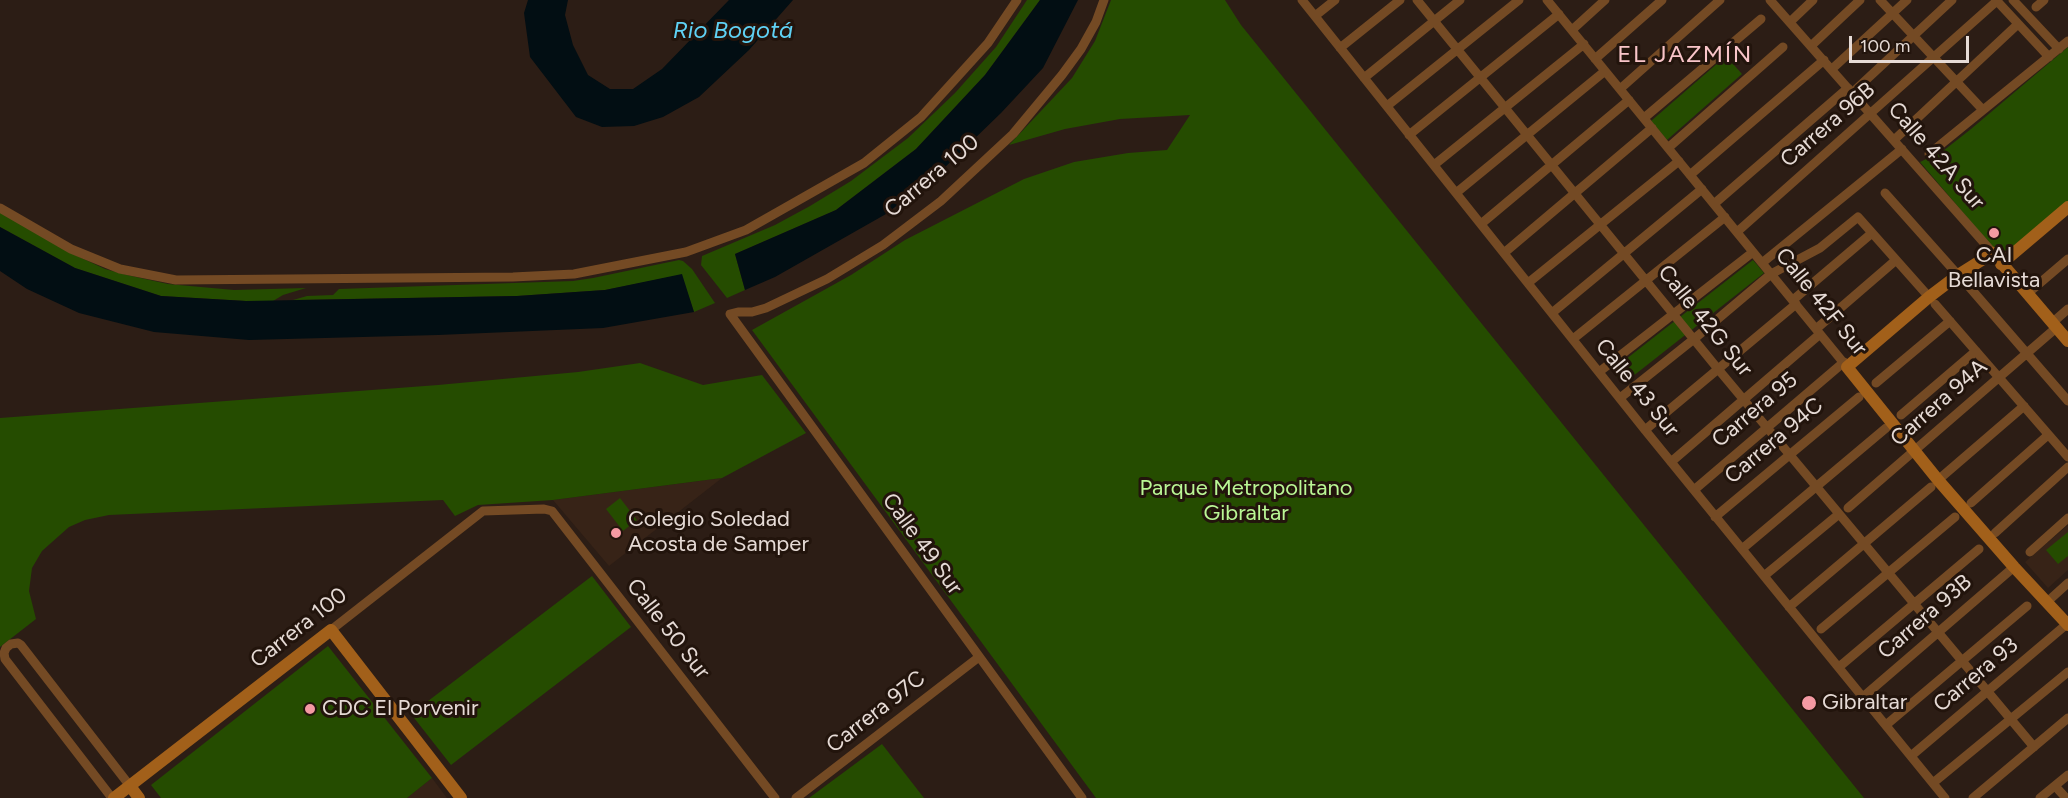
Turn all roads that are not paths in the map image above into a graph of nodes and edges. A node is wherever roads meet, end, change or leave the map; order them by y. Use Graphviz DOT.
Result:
graph roads {
  1 [pos="1017,0"];
  2 [pos="1104,0"];
  3 [pos="1302,0"];
  4 [pos="1335,0"];
  5 [pos="1400,0"];
  6 [pos="1417,0"];
  7 [pos="1461,0"];
  8 [pos="1519,0"];
  9 [pos="1548,0"];
  10 [pos="1605,0"];
  11 [pos="1662,0"];
  12 [pos="1720,0"];
  13 [pos="1770,0"];
  14 [pos="1813,0"];
  15 [pos="1860,0"];
  16 [pos="1880,0"];
  17 [pos="1907,0"];
  18 [pos="1952,0"];
  19 [pos="1997,0"];
  20 [pos="2013,0"];
  21 [pos="2044,0"];
  22 [pos="2036,7"];
  23 [pos="1893,13"];
  24 [pos="1559,14"];
  25 [pos="1315,16"];
  26 [pos="1761,19"];
  27 [pos="1434,21"];
  28 [pos="1790,22"];
  29 [pos="2018,24"];
  30 [pos="1572,30"];
  31 [pos="1914,36"];
  32 [pos="2068,41"];
  33 [pos="1584,44"];
  34 [pos="1811,46"];
  35 [pos="1783,47"];
  36 [pos="1340,48"];
  37 [pos="1458,49"];
  38 [pos="2059,49"];
  39 [pos="1934,57"];
  40 [pos="2049,57"];
  41 [pos="1595,59"];
  42 [pos="1824,60"];
  43 [pos="1832,69"];
  44 [pos="1605,71"];
  45 [pos="1480,77"];
  46 [pos="1364,78"];
  47 [pos="1956,82"];
  48 [pos="1620,89"];
  49 [pos="1850,90"];
  50 [pos="1629,100"];
  51 [pos="1387,106"];
  52 [pos="1505,108"];
  53 [pos="1983,110"];
  54 [pos="1870,113"];
  55 [pos="1644,118"];
  56 [pos="1652,128"];
  57 [pos="1409,135"];
  58 [pos="1527,135"];
  59 [pos="1894,140"];
  60 [pos="1668,148"];
  61 [pos="1902,149"];
  62 [pos="1929,154"];
  63 [pos="1679,161"];
  64 [pos="1434,165"];
  65 [pos="1552,165"];
  66 [pos="1690,175"];
  67 [pos="1702,189"];
  68 [pos="1456,193"];
  69 [pos="1575,193"];
  70 [pos="1885,193"];
  71 [pos="1714,204"];
  72 [pos="2068,207"];
  73 [pos="0,208"];
  74 [pos="1725,217"];
  75 [pos="1481,224"];
  76 [pos="1600,224"];
  77 [pos="1737,232"];
  78 [pos="1872,233"];
  79 [pos="1753,252"];
  80 [pos="1504,253"];
  81 [pos="1993,253"];
  82 [pos="1624,254"];
  83 [pos="2068,259"];
  84 [pos="1896,260"];
  85 [pos="1762,263"];
  86 [pos="2001,264"];
  87 [pos="1771,274"];
  88 [pos="1961,278"];
  89 [pos="1646,280"];
  90 [pos="1528,283"];
  91 [pos="2027,294"];
  92 [pos="1932,300"];
  93 [pos="1795,302"];
  94 [pos="2068,309"];
  95 [pos="1552,313"];
  96 [pos="730,314"];
  97 [pos="1673,314"];
  98 [pos="1950,321"];
  99 [pos="2054,325"];
  100 [pos="1818,332"];
  101 [pos="1573,339"];
  102 [pos="1694,339"];
  103 [pos="2068,342"];
  104 [pos="1976,351"];
  105 [pos="2027,353"];
  106 [pos="1845,365"];
  107 [pos="1718,369"];
  108 [pos="1599,372"];
  109 [pos="1999,377"];
  110 [pos="1876,383"];
  111 [pos="1620,398"];
  112 [pos="1859,398"];
  113 [pos="1744,399"];
  114 [pos="2068,401"];
  115 [pos="2024,406"];
  116 [pos="1901,415"];
  117 [pos="1768,427"];
  118 [pos="1886,428"];
  119 [pos="1645,430"];
  120 [pos="2049,435"];
  121 [pos="1914,450"];
  122 [pos="1790,454"];
  123 [pos="2068,457"];
  124 [pos="1671,462"];
  125 [pos="2068,467"];
  126 [pos="1935,484"];
  127 [pos="1816,486"];
  128 [pos="1694,490"];
  129 [pos="1971,503"];
  130 [pos="1848,508"];
  131 [pos="517,509"];
  132 [pos="1839,514"];
  133 [pos="1715,517"];
  134 [pos="1956,517"];
  135 [pos="2068,519"];
  136 [pos="1995,533"];
  137 [pos="1863,543"];
  138 [pos="1742,549"];
  139 [pos="1978,549"];
  140 [pos="2030,552"];
  141 [pos="2014,567"];
  142 [pos="1888,572"];
  143 [pos="1764,576"];
  144 [pos="2068,583"];
  145 [pos="1913,602"];
  146 [pos="2047,602"];
  147 [pos="2027,606"];
  148 [pos="1789,607"];
  149 [pos="2068,624"];
  150 [pos="1821,629"];
  151 [pos="332,630"];
  152 [pos="1939,631"];
  153 [pos="980,657"];
  154 [pos="1963,660"];
  155 [pos="1839,667"];
  156 [pos="2068,672"];
  157 [pos="1988,691"];
  158 [pos="1863,697"];
  159 [pos="2068,718"];
  160 [pos="2011,719"];
  161 [pos="1886,725"];
  162 [pos="2034,747"];
  163 [pos="1911,756"];
  164 [pos="2068,775"];
  165 [pos="1933,783"];
  166 [pos="130,786"];
  167 [pos="2055,786"];
  168 [pos="113,798"];
  169 [pos="139,798"];
  170 [pos="461,798"];
  171 [pos="775,798"];
  172 [pos="796,798"];
  173 [pos="1082,798"];
  174 [pos="1945,798"];
  175 [pos="1973,798"];
  176 [pos="2040,798"];
  177 [pos="2066,798"];
  1 -- 73 [label="street"];
  2 -- 96 [label="street, Carrera 100"];
  3 -- 25 [label="street, Calle 43 Sur"];
  4 -- 25 [label="street"];
  5 -- 36 [label="street"];
  6 -- 27 [label="street, Calle 42G Sur"];
  7 -- 27 [label="street"];
  8 -- 37 [label="street"];
  9 -- 24 [label="street, Calle 42F Sur"];
  10 -- 30 [label="street"];
  11 -- 41 [label="street"];
  12 -- 48 [label="street"];
  13 -- 28 [label="street, Calle 42A Sur"];
  14 -- 28 [label="street"];
  15 -- 34 [label="street"];
  16 -- 23 [label="street"];
  17 -- 23 [label="street"];
  18 -- 31 [label="street"];
  19 -- 29 [label="street"];
  19 -- 39 [label="street, Carrera 96B"];
  20 -- 38 [label="street"];
  21 -- 22 [label="street"];
  23 -- 31 [label="street"];
  23 -- 43 [label="street"];
  24 -- 30 [label="street, Calle 42F Sur"];
  24 -- 45 [label="street"];
  25 -- 36 [label="street, Calle 43 Sur"];
  26 -- 55 [label="street"];
  27 -- 37 [label="street, Calle 42G Sur"];
  27 -- 46 [label="street"];
  28 -- 34 [label="street, Calle 42A Sur"];
  29 -- 40 [label="street"];
  29 -- 47 [label="street"];
  30 -- 33 [label="street, Calle 42F Sur"];
  31 -- 39 [label="street"];
  31 -- 49 [label="street"];
  32 -- 38 [label="street"];
  33 -- 41 [label="street, Calle 42F Sur"];
  33 -- 52 [label="street"];
  34 -- 42 [label="street, Calle 42A Sur"];
  35 -- 60 [label="street"];
  36 -- 46 [label="street, Calle 43 Sur"];
  37 -- 45 [label="street, Calle 42G Sur"];
  37 -- 51 [label="street"];
  38 -- 40 [label="street"];
  39 -- 47 [label="street"];
  39 -- 54 [label="street, Carrera 96B"];
  40 -- 53 [label="street"];
  41 -- 44 [label="street, Calle 42F Sur"];
  42 -- 43 [label="street, Calle 42A Sur"];
  42 -- 66 [label="street"];
  43 -- 49 [label="street, Calle 42A Sur"];
  44 -- 48 [label="street, Calle 42F Sur"];
  44 -- 58 [label="street"];
  45 -- 52 [label="street, Calle 42G Sur"];
  45 -- 57 [label="street"];
  46 -- 51 [label="street, Calle 43 Sur"];
  47 -- 53 [label="street"];
  47 -- 59 [label="street"];
  48 -- 50 [label="street, Calle 42F Sur"];
  49 -- 54 [label="street, Calle 42A Sur"];
  49 -- 71 [label="street"];
  50 -- 55 [label="street, Calle 42F Sur"];
  50 -- 65 [label="street"];
  51 -- 57 [label="street, Calle 43 Sur"];
  52 -- 58 [label="street, Calle 42G Sur"];
  52 -- 64 [label="street"];
  53 -- 62 [label="street"];
  54 -- 59 [label="street, Calle 42A Sur"];
  54 -- 77 [label="street, Carrera 96B"];
  55 -- 56 [label="street, Calle 42F Sur"];
  56 -- 60 [label="street, Calle 42F Sur"];
  56 -- 69 [label="street"];
  57 -- 64 [label="street, Calle 43 Sur"];
  58 -- 65 [label="street, Calle 42G Sur"];
  58 -- 68 [label="street"];
  59 -- 61 [label="street, Calle 42A Sur"];
  60 -- 63 [label="street, Calle 42F Sur"];
  61 -- 81 [label="street, Calle 42A Sur"];
  61 -- 85 [label="street"];
  63 -- 66 [label="street, Calle 42F Sur"];
  63 -- 76 [label="street"];
  64 -- 68 [label="street, Calle 43 Sur"];
  65 -- 69 [label="street, Calle 42G Sur"];
  65 -- 75 [label="street"];
  66 -- 67 [label="street, Calle 42F Sur"];
  67 -- 71 [label="street, Calle 42F Sur"];
  67 -- 82 [label="street"];
  68 -- 75 [label="street, Calle 43 Sur"];
  69 -- 76 [label="street, Calle 42G Sur"];
  69 -- 80 [label="street"];
  70 -- 88 [label="street"];
  71 -- 74 [label="street, Calle 42F Sur"];
  72 -- 86 [label="street"];
  74 -- 77 [label="street, Calle 42F Sur"];
  74 -- 89 [label="street"];
  75 -- 80 [label="street, Calle 43 Sur"];
  76 -- 82 [label="street, Calle 42G Sur"];
  76 -- 90 [label="street"];
  77 -- 79 [label="street, Calle 42F Sur"];
  78 -- 84 [label="street"];
  78 -- 87 [label="street"];
  78 -- 93 [label="street"];
  79 -- 85 [label="street, Calle 42F Sur"];
  79 -- 97 [label="street"];
  80 -- 90 [label="street, Calle 43 Sur"];
  81 -- 86 [label="street, Calle 42A Sur"];
  81 -- 88 [label="street, Carrera 95"];
  82 -- 89 [label="street, Calle 42G Sur"];
  82 -- 95 [label="street"];
  83 -- 91 [label="street"];
  84 -- 92 [label="street"];
  84 -- 100 [label="street"];
  85 -- 87 [label="street, Calle 42F Sur"];
  86 -- 91 [label="street, Calle 42A Sur"];
  87 -- 93 [label="street, Calle 42F Sur"];
  87 -- 102 [label="street"];
  88 -- 92 [label="street, Carrera 95"];
  88 -- 105 [label="street"];
  89 -- 97 [label="street, Calle 42G Sur"];
  89 -- 101 [label="street"];
  90 -- 95 [label="street, Calle 43 Sur"];
  91 -- 99 [label="street, Calle 42A Sur"];
  92 -- 98 [label="street"];
  92 -- 106 [label="street, Carrera 95"];
  93 -- 100 [label="street, Calle 42F Sur"];
  93 -- 107 [label="street"];
  94 -- 99 [label="street, Carrera 94A"];
  95 -- 101 [label="street, Calle 43 Sur"];
  96 -- 153 [label="street, Calle 49 Sur"];
  97 -- 102 [label="street, Calle 42G Sur"];
  97 -- 108 [label="street"];
  98 -- 104 [label="street"];
  98 -- 110 [label="street"];
  99 -- 103 [label="street, Calle 42A Sur"];
  99 -- 105 [label="street, Carrera 94A"];
  100 -- 106 [label="street, Calle 42F Sur"];
  100 -- 113 [label="street"];
  101 -- 108 [label="street, Calle 43 Sur"];
  102 -- 107 [label="street, Calle 42G Sur"];
  102 -- 111 [label="street"];
  104 -- 109 [label="street"];
  104 -- 116 [label="street"];
  105 -- 109 [label="street, Carrera 94A"];
  105 -- 114 [label="street"];
  106 -- 117 [label="street, Carrera 95"];
  106 -- 121 [label="street, Calle 42F Sur"];
  107 -- 113 [label="street, Calle 42G Sur"];
  107 -- 119 [label="street"];
  108 -- 111 [label="street, Calle 43 Sur"];
  109 -- 115 [label="street"];
  109 -- 121 [label="street, Carrera 94A"];
  111 -- 119 [label="street, Calle 43 Sur"];
  112 -- 122 [label="street, Carrera 94C"];
  113 -- 117 [label="street, Calle 42G Sur"];
  113 -- 124 [label="street"];
  115 -- 120 [label="street"];
  115 -- 126 [label="street"];
  117 -- 122 [label="street, Calle 42G Sur"];
  117 -- 128 [label="street, Carrera 95"];
  118 -- 127 [label="street"];
  119 -- 124 [label="street, Calle 43 Sur"];
  120 -- 123 [label="street"];
  120 -- 129 [label="street"];
  121 -- 126 [label="street, Calle 42F Sur"];
  121 -- 130 [label="street, Carrera 94A"];
  122 -- 127 [label="street, Calle 42G Sur"];
  122 -- 133 [label="street, Carrera 94C"];
  124 -- 128 [label="street, Calle 43 Sur"];
  125 -- 136 [label="street"];
  126 -- 137 [label="street"];
  126 -- 141 [label="street, Calle 42F Sur"];
  127 -- 132 [label="street, Calle 42G Sur"];
  127 -- 138 [label="street"];
  128 -- 133 [label="street, Calle 43 Sur"];
  131 -- 151 [label="street, Carrera 100"];
  131 -- 171 [label="street, Calle 50 Sur"];
  132 -- 137 [label="street, Calle 42G Sur"];
  132 -- 143 [label="street"];
  133 -- 138 [label="street, Calle 43 Sur"];
  134 -- 142 [label="street"];
  135 -- 140 [label="street"];
  137 -- 142 [label="street, Calle 42G Sur"];
  137 -- 148 [label="street"];
  138 -- 143 [label="street, Calle 43 Sur"];
  139 -- 145 [label="street"];
  141 -- 146 [label="street, Calle 42F Sur"];
  141 -- 152 [label="street, Carrera 93B"];
  142 -- 145 [label="street, Calle 42G Sur"];
  142 -- 150 [label="street"];
  143 -- 148 [label="street, Calle 43 Sur"];
  144 -- 146 [label="street"];
  145 -- 152 [label="street, Calle 42G Sur"];
  145 -- 155 [label="street"];
  146 -- 149 [label="street, Calle 42F Sur"];
  147 -- 154 [label="street"];
  148 -- 155 [label="street, Calle 43 Sur"];
  149 -- 157 [label="street, Carrera 93"];
  151 -- 166 [label="street, Carrera 100"];
  151 -- 170 [label="street"];
  152 -- 154 [label="street, Calle 42G Sur"];
  152 -- 158 [label="street, Carrera 93B"];
  153 -- 172 [label="street, Carrera 97C"];
  153 -- 173 [label="street, Calle 49 Sur"];
  154 -- 157 [label="street, Calle 42G Sur"];
  154 -- 161 [label="street"];
  155 -- 158 [label="street, Calle 43 Sur"];
  156 -- 160 [label="street"];
  157 -- 160 [label="street, Calle 42G Sur"];
  157 -- 163 [label="street, Carrera 93"];
  158 -- 161 [label="street, Calle 43 Sur"];
  159 -- 162 [label="street"];
  160 -- 162 [label="street, Calle 42G Sur"];
  160 -- 165 [label="street"];
  161 -- 163 [label="street, Calle 43 Sur"];
  162 -- 175 [label="street"];
  163 -- 165 [label="street, Calle 43 Sur"];
  164 -- 167 [label="street"];
  165 -- 174 [label="street, Calle 43 Sur"];
  166 -- 168 [label="street, Carrera 100"];
  166 -- 168 [label="street"];
  166 -- 169 [label="street"];
  167 -- 176 [label="street"];
  167 -- 177 [label="street"];
}
